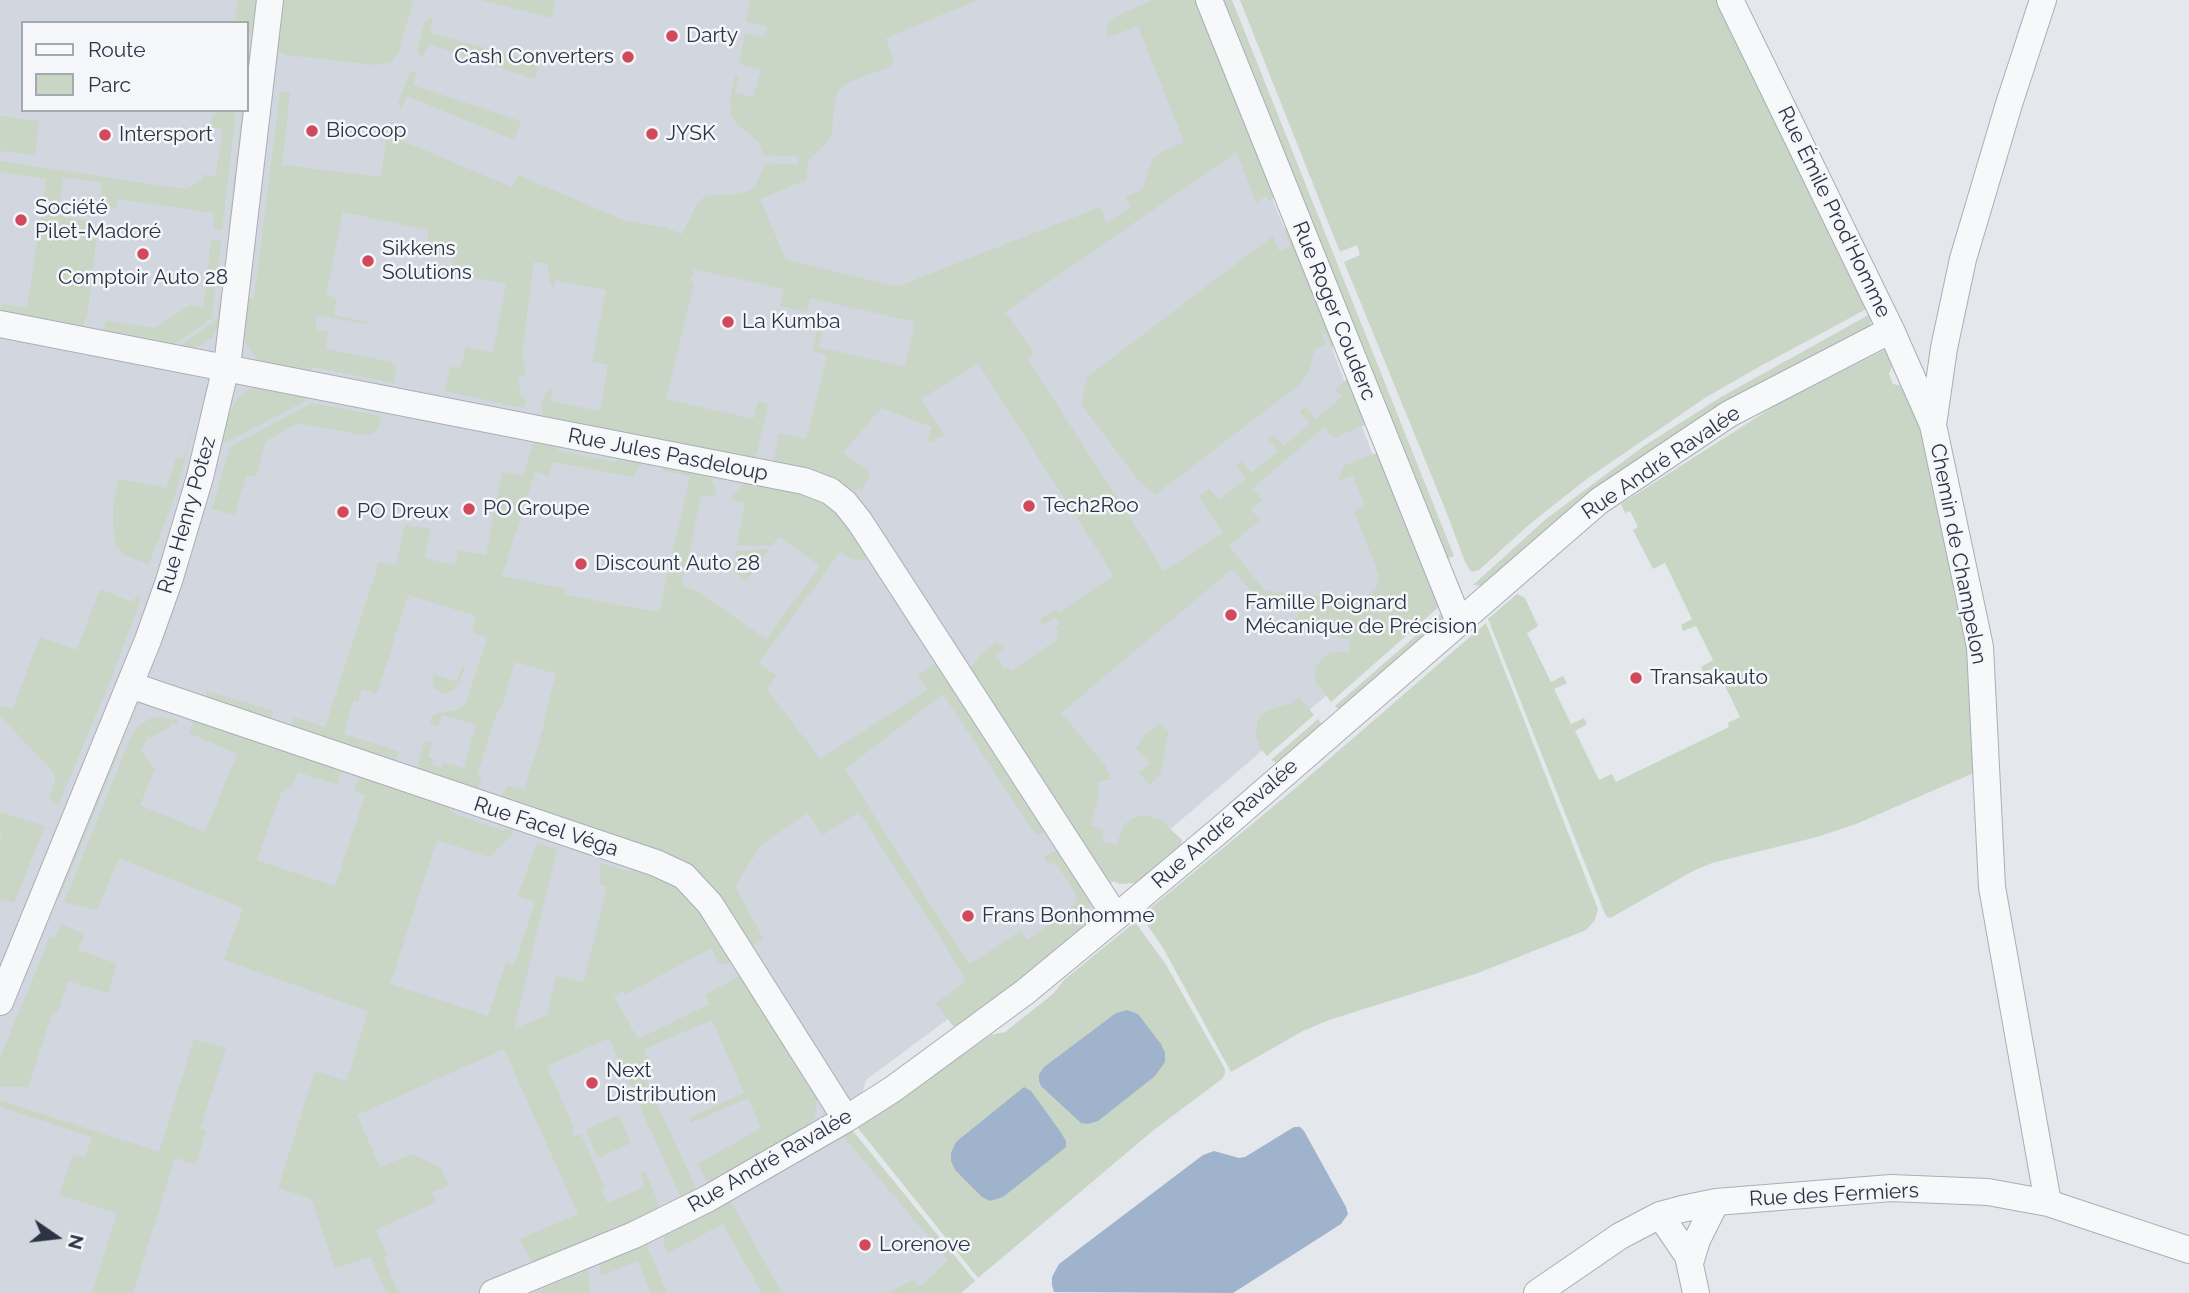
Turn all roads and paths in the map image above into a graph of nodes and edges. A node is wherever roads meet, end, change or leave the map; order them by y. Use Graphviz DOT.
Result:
graph roads {
  1 [pos="271,0"];
  2 [pos="1209,0"];
  3 [pos="1730,0"];
  4 [pos="2043,0"];
  5 [pos="0,324"];
  6 [pos="1891,330"];
  7 [pos="227,368"];
  8 [pos="1933,425"];
  9 [pos="1459,621"];
  10 [pos="130,685"];
  11 [pos="1116,917"];
  12 [pos="0,1002"];
  13 [pos="846,1119"];
  14 [pos="1716,1202"];
  15 [pos="2048,1203"];
  16 [pos="1660,1215"];
  17 [pos="2189,1250"];
  18 [pos="1690,1263"];
  19 [pos="493,1293"];
  20 [pos="1537,1293"];
  21 [pos="1696,1293"];
  1 -- 7 [label="street, Rue Henry Potez"];
  2 -- 9 [label="street, Rue Roger Couderc"];
  3 -- 6 [label="street, Rue Émile Prod'Homme"];
  4 -- 8 [label="street, Chemin de Champelon"];
  5 -- 7 [label="street, Rue Jules Pasdeloup"];
  6 -- 8 [label="street, Rue Émile Prod'Homme"];
  6 -- 9 [label="street, Rue André Ravalée"];
  7 -- 10 [label="street, Rue Henry Potez"];
  7 -- 11 [label="street, Rue Jules Pasdeloup"];
  8 -- 15 [label="street, Chemin de Champelon"];
  9 -- 11 [label="street, Rue André Ravalée"];
  10 -- 12 [label="street, Rue Henry Potez"];
  10 -- 13 [label="street, Rue Facel Véga"];
  11 -- 13 [label="street, Rue André Ravalée"];
  13 -- 19 [label="street, Rue André Ravalée"];
  14 -- 15 [label="street, Rue des Fermiers"];
  14 -- 16 [label="street, Rue des Fermiers"];
  14 -- 18 [label="street"];
  15 -- 17 [label="street, Rue des Fermiers"];
  16 -- 18 [label="street"];
  16 -- 20 [label="street, Rue des Fermiers"];
  18 -- 21 [label="street"];
}
